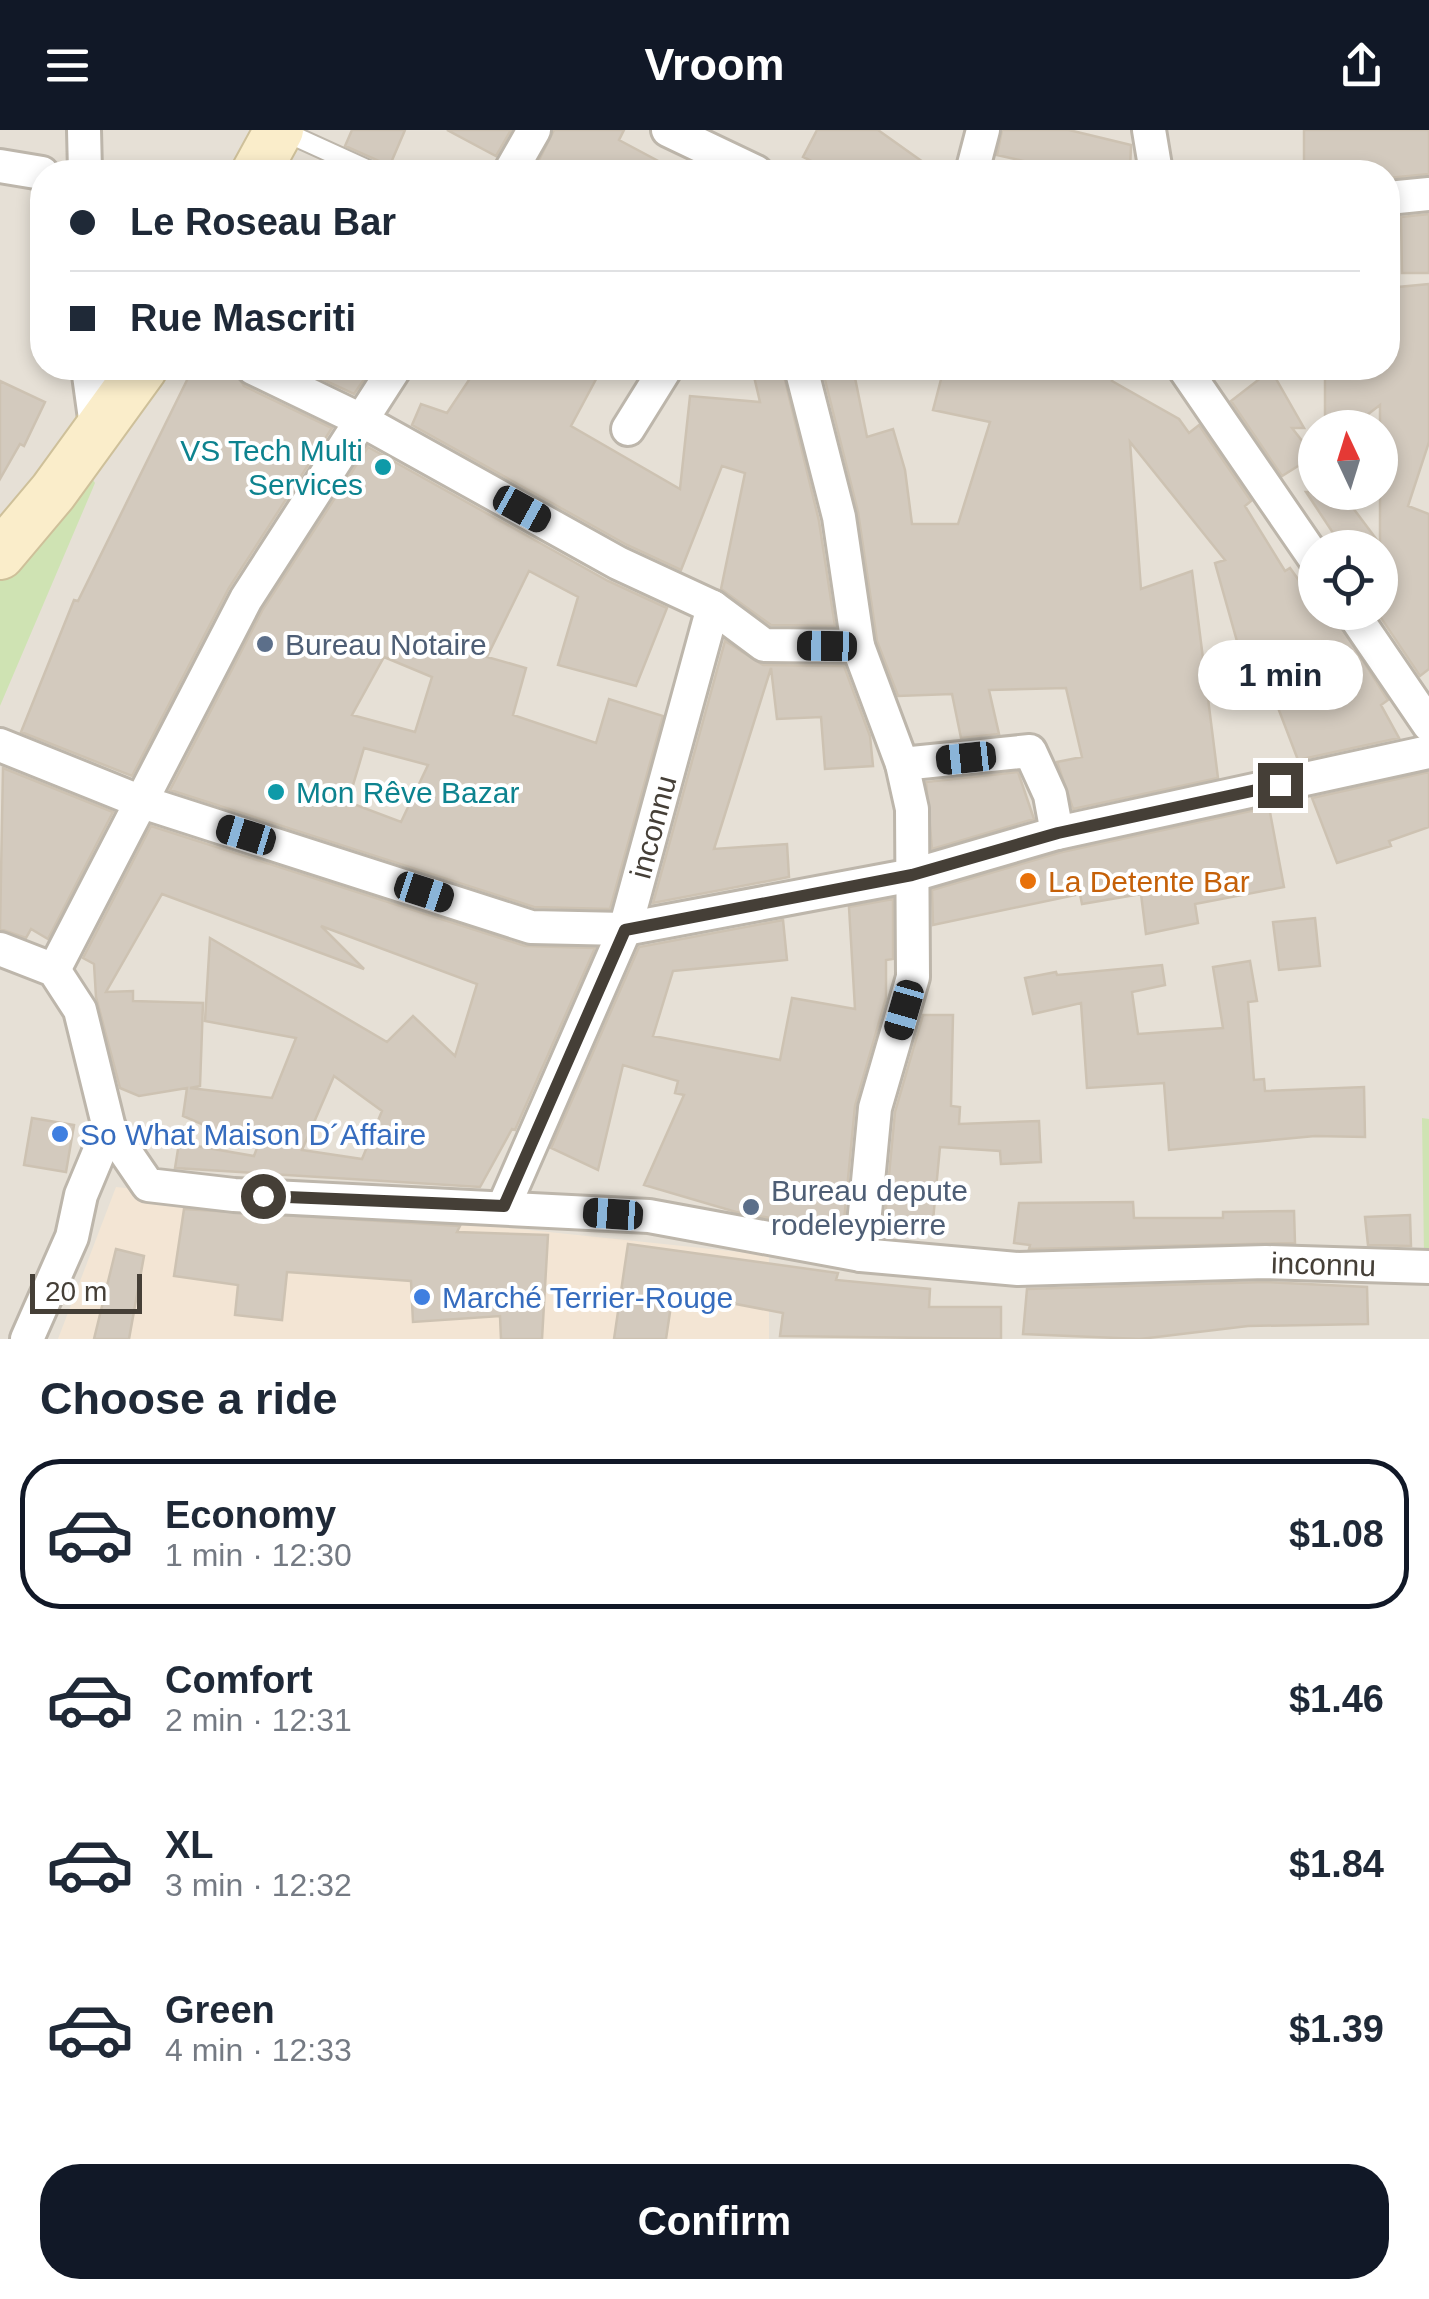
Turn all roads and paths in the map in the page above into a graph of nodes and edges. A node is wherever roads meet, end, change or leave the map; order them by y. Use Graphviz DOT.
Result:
graph roads {
  1 [pos="84,130"];
  2 [pos="280,130"];
  3 [pos="534,130"];
  4 [pos="983,130"];
  5 [pos="1149,130"];
  6 [pos="687,135"];
  7 [pos="85,160"];
  8 [pos="263,160"];
  9 [pos="346,160"];
  10 [pos="517,160"];
  11 [pos="730,160"];
  12 [pos="975,160"];
  13 [pos="1154,160"];
  14 [pos="0,166"];
  15 [pos="30,171"];
  16 [pos="1429,194"];
  17 [pos="1400,197"];
  18 [pos="90,380"];
  19 [pos="134,380"];
  20 [pos="278,380"];
  21 [pos="387,380"];
  22 [pos="659,380"];
  23 [pos="804,380"];
  24 [pos="1186,380"];
  25 [pos="363,420"];
  26 [pos="628,429"];
  27 [pos="97,433"];
  28 [pos="1298,535"];
  29 [pos="0,555"];
  30 [pos="713,607"];
  31 [pos="1364,630"];
  32 [pos="858,646"];
  33 [pos="1429,725"];
  34 [pos="0,745"];
  35 [pos="1429,752"];
  36 [pos="902,764"];
  37 [pos="138,801"];
  38 [pos="1058,833"];
  39 [pos="912,875"];
  40 [pos="625,930"];
  41 [pos="0,949"];
  42 [pos="54,970"];
  43 [pos="109,1128"];
  44 [pos="504,1206"];
  45 [pos="861,1255"];
  46 [pos="1429,1267"];
  47 [pos="0,1334"];
  48 [pos="27,1338"];
  1 -- 7 [label="street"];
  2 -- 8 [label="street"];
  2 -- 9 [label="lane"];
  3 -- 10 [label="street"];
  4 -- 12 [label="street"];
  5 -- 13 [label="street"];
  6 -- 11 [label="street"];
  14 -- 15 [label="street"];
  16 -- 17 [label="street"];
  18 -- 27 [label="street"];
  19 -- 27 [label="street"];
  20 -- 25 [label="street"];
  21 -- 25 [label="street"];
  22 -- 26 [label="street"];
  23 -- 32 [label="street"];
  24 -- 28 [label="street"];
  25 -- 30 [label="street"];
  25 -- 37 [label="street"];
  27 -- 29 [label="street"];
  30 -- 32 [label="street"];
  30 -- 40 [label="street, inconnu"];
  31 -- 33 [label="street"];
  32 -- 36 [label="street"];
  34 -- 37 [label="street"];
  35 -- 38 [label="street"];
  36 -- 38 [label="street"];
  36 -- 39 [label="street"];
  37 -- 40 [label="street"];
  37 -- 42 [label="street"];
  38 -- 39 [label="street"];
  39 -- 40 [label="street"];
  39 -- 45 [label="street"];
  40 -- 44 [label="street, inconnu"];
  41 -- 42 [label="street"];
  42 -- 43 [label="street, inconnu"];
  43 -- 44 [label="street, inconnu"];
  43 -- 48 [label="street"];
  44 -- 45 [label="street, inconnu"];
  45 -- 46 [label="street, inconnu"];
  47 -- 48 [label="street"];
}
